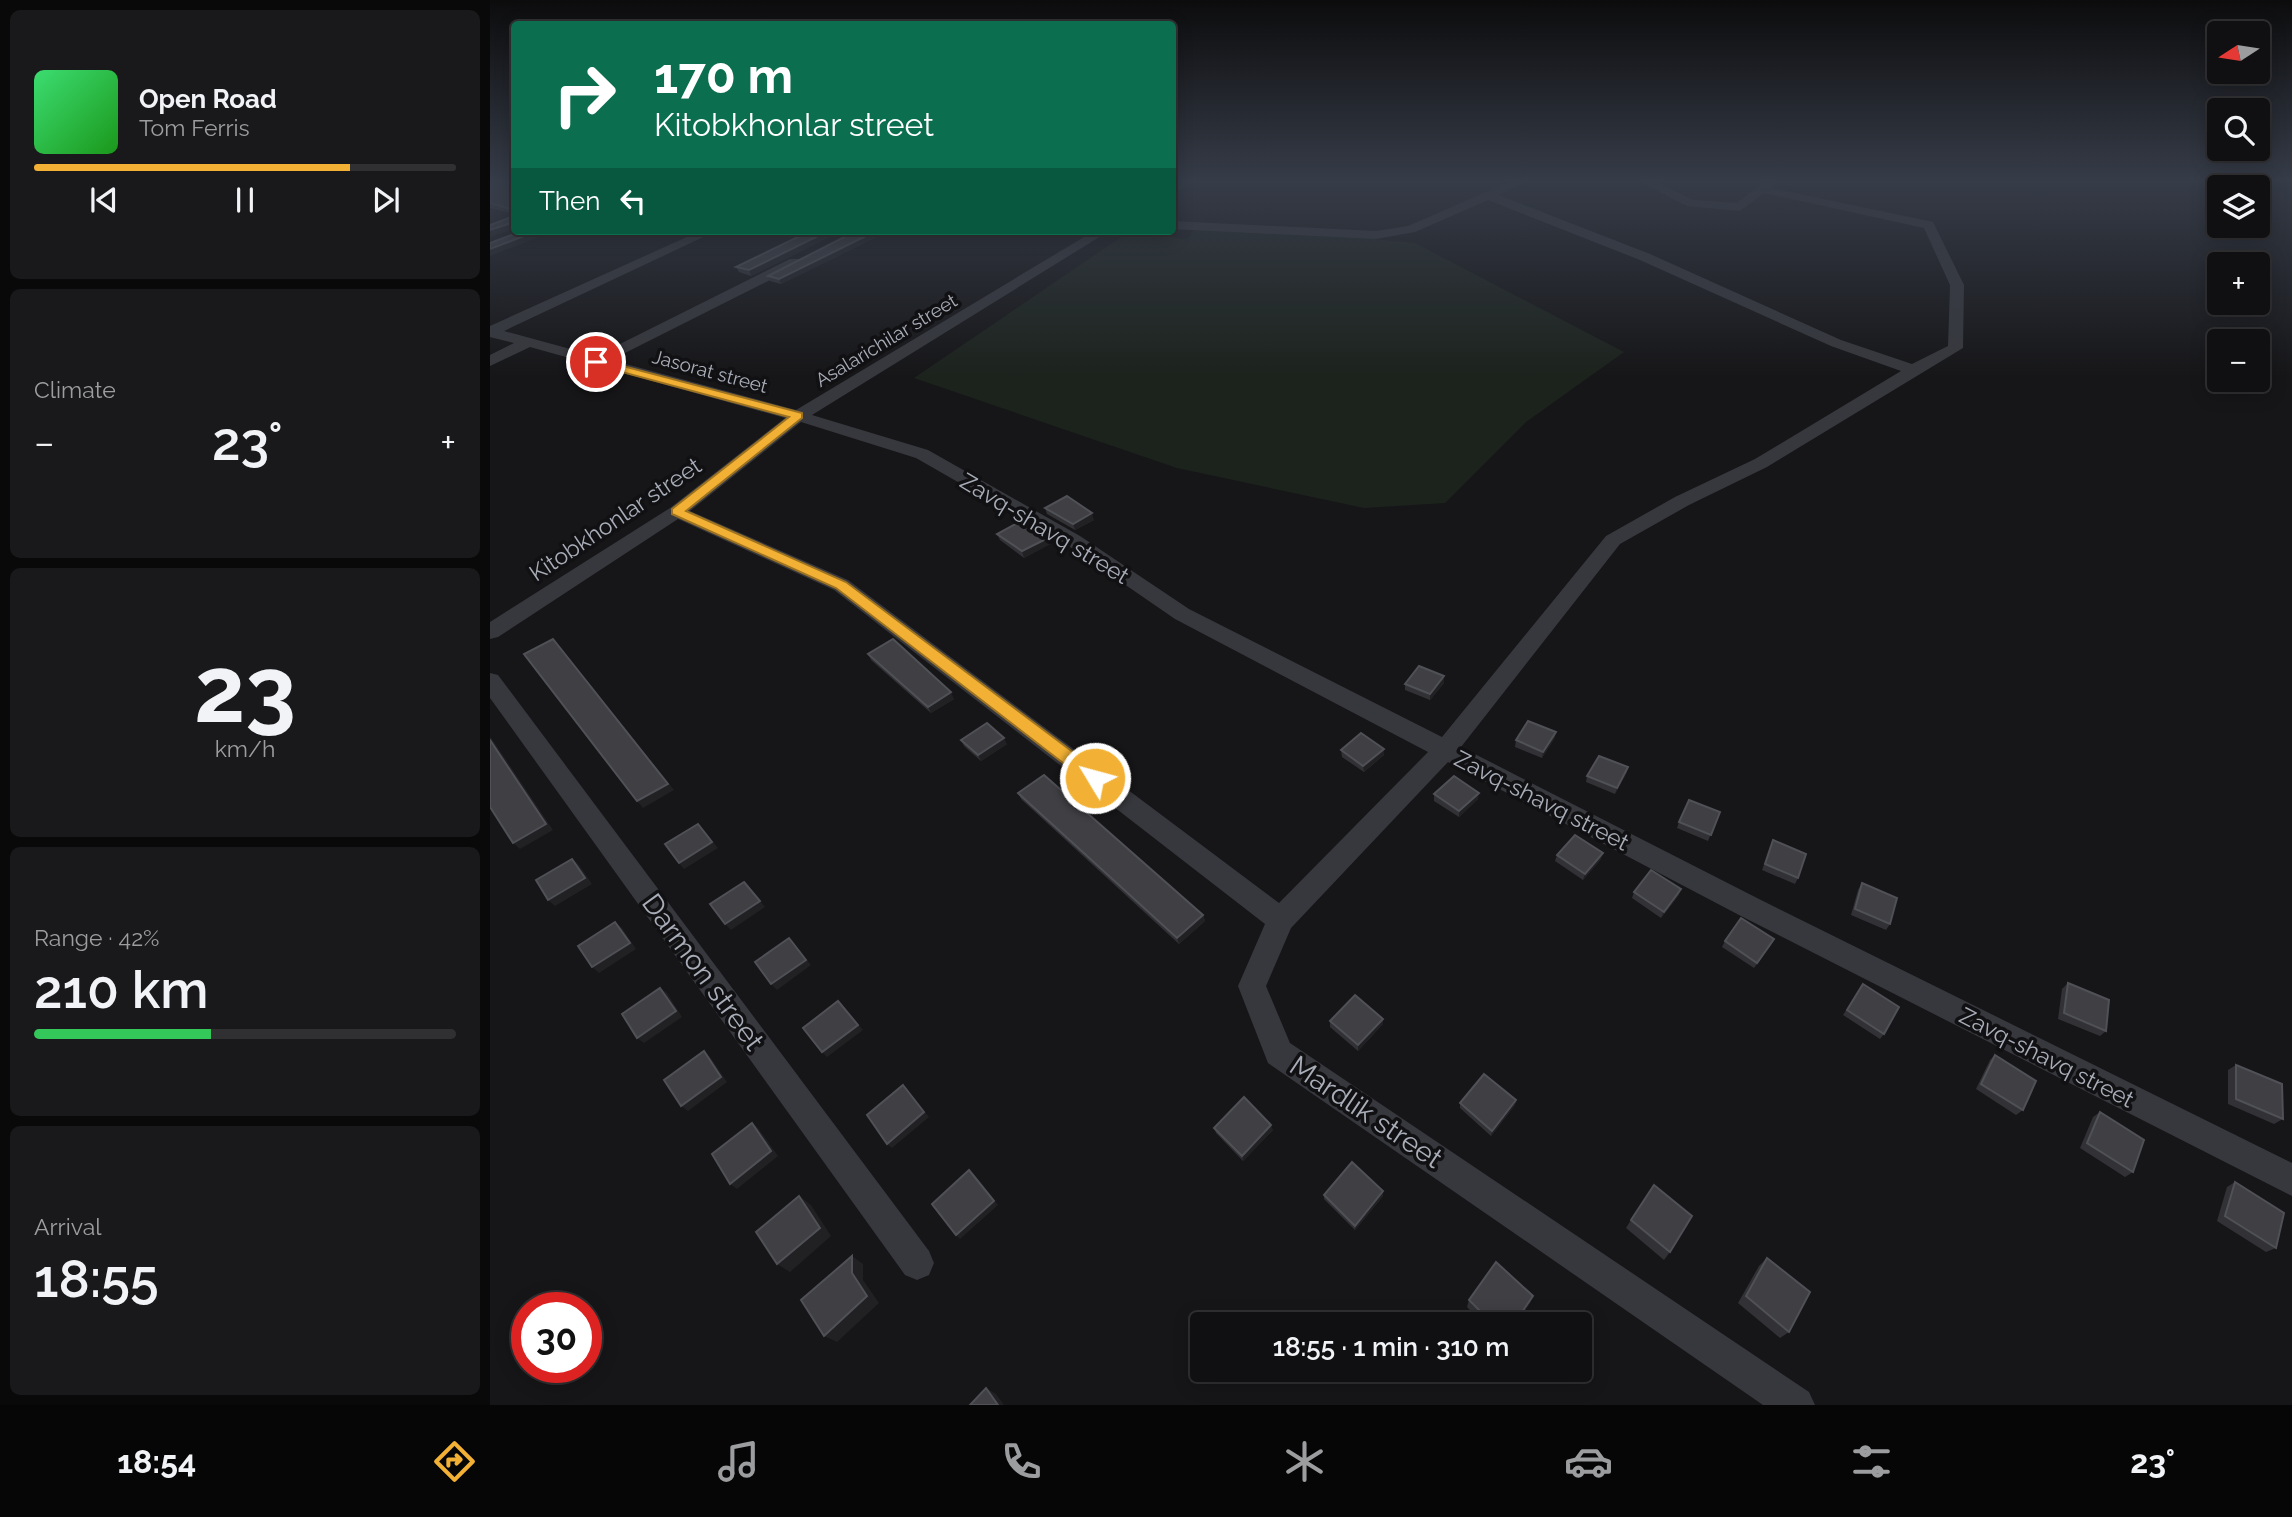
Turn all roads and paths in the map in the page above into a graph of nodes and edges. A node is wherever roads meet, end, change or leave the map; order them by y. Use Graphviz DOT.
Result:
graph roads {
  1 [pos="678,246"];
  2 [pos="1078,246"];
  3 [pos="1616,246"];
  4 [pos="1939,246"];
  5 [pos="807,256"];
  6 [pos="490,332"];
  7 [pos="527,343"];
  8 [pos="490,361"];
  9 [pos="596,362"];
  10 [pos="1913,370"];
  11 [pos="798,416"];
  12 [pos="677,512"];
  13 [pos="490,632"];
  14 [pos="490,681"];
  15 [pos="1445,750"];
  16 [pos="1280,920"];
  17 [pos="2292,1180"];
  18 [pos="917,1263"];
  19 [pos="1796,1405"];
  1 -- 6 [label="street"];
  2 -- 11 [label="street, Asalarichilar street"];
  3 -- 10 [label="street"];
  4 -- 10 [label="street"];
  5 -- 9 [label="street"];
  6 -- 7 [label="street, Jasorat street"];
  7 -- 8 [label="street"];
  7 -- 9 [label="street, Jasorat street"];
  9 -- 11 [label="street, Jasorat street"];
  10 -- 15 [label="street"];
  11 -- 12 [label="street, Kitobkhonlar street"];
  11 -- 15 [label="street, Zavq-shavq street"];
  12 -- 13 [label="street, Kitobkhonlar street"];
  12 -- 16 [label="street"];
  14 -- 18 [label="street, Darmon street"];
  15 -- 16 [label="street"];
  15 -- 17 [label="street, Zavq-shavq street"];
  16 -- 19 [label="street, Mardlik street"];
}
